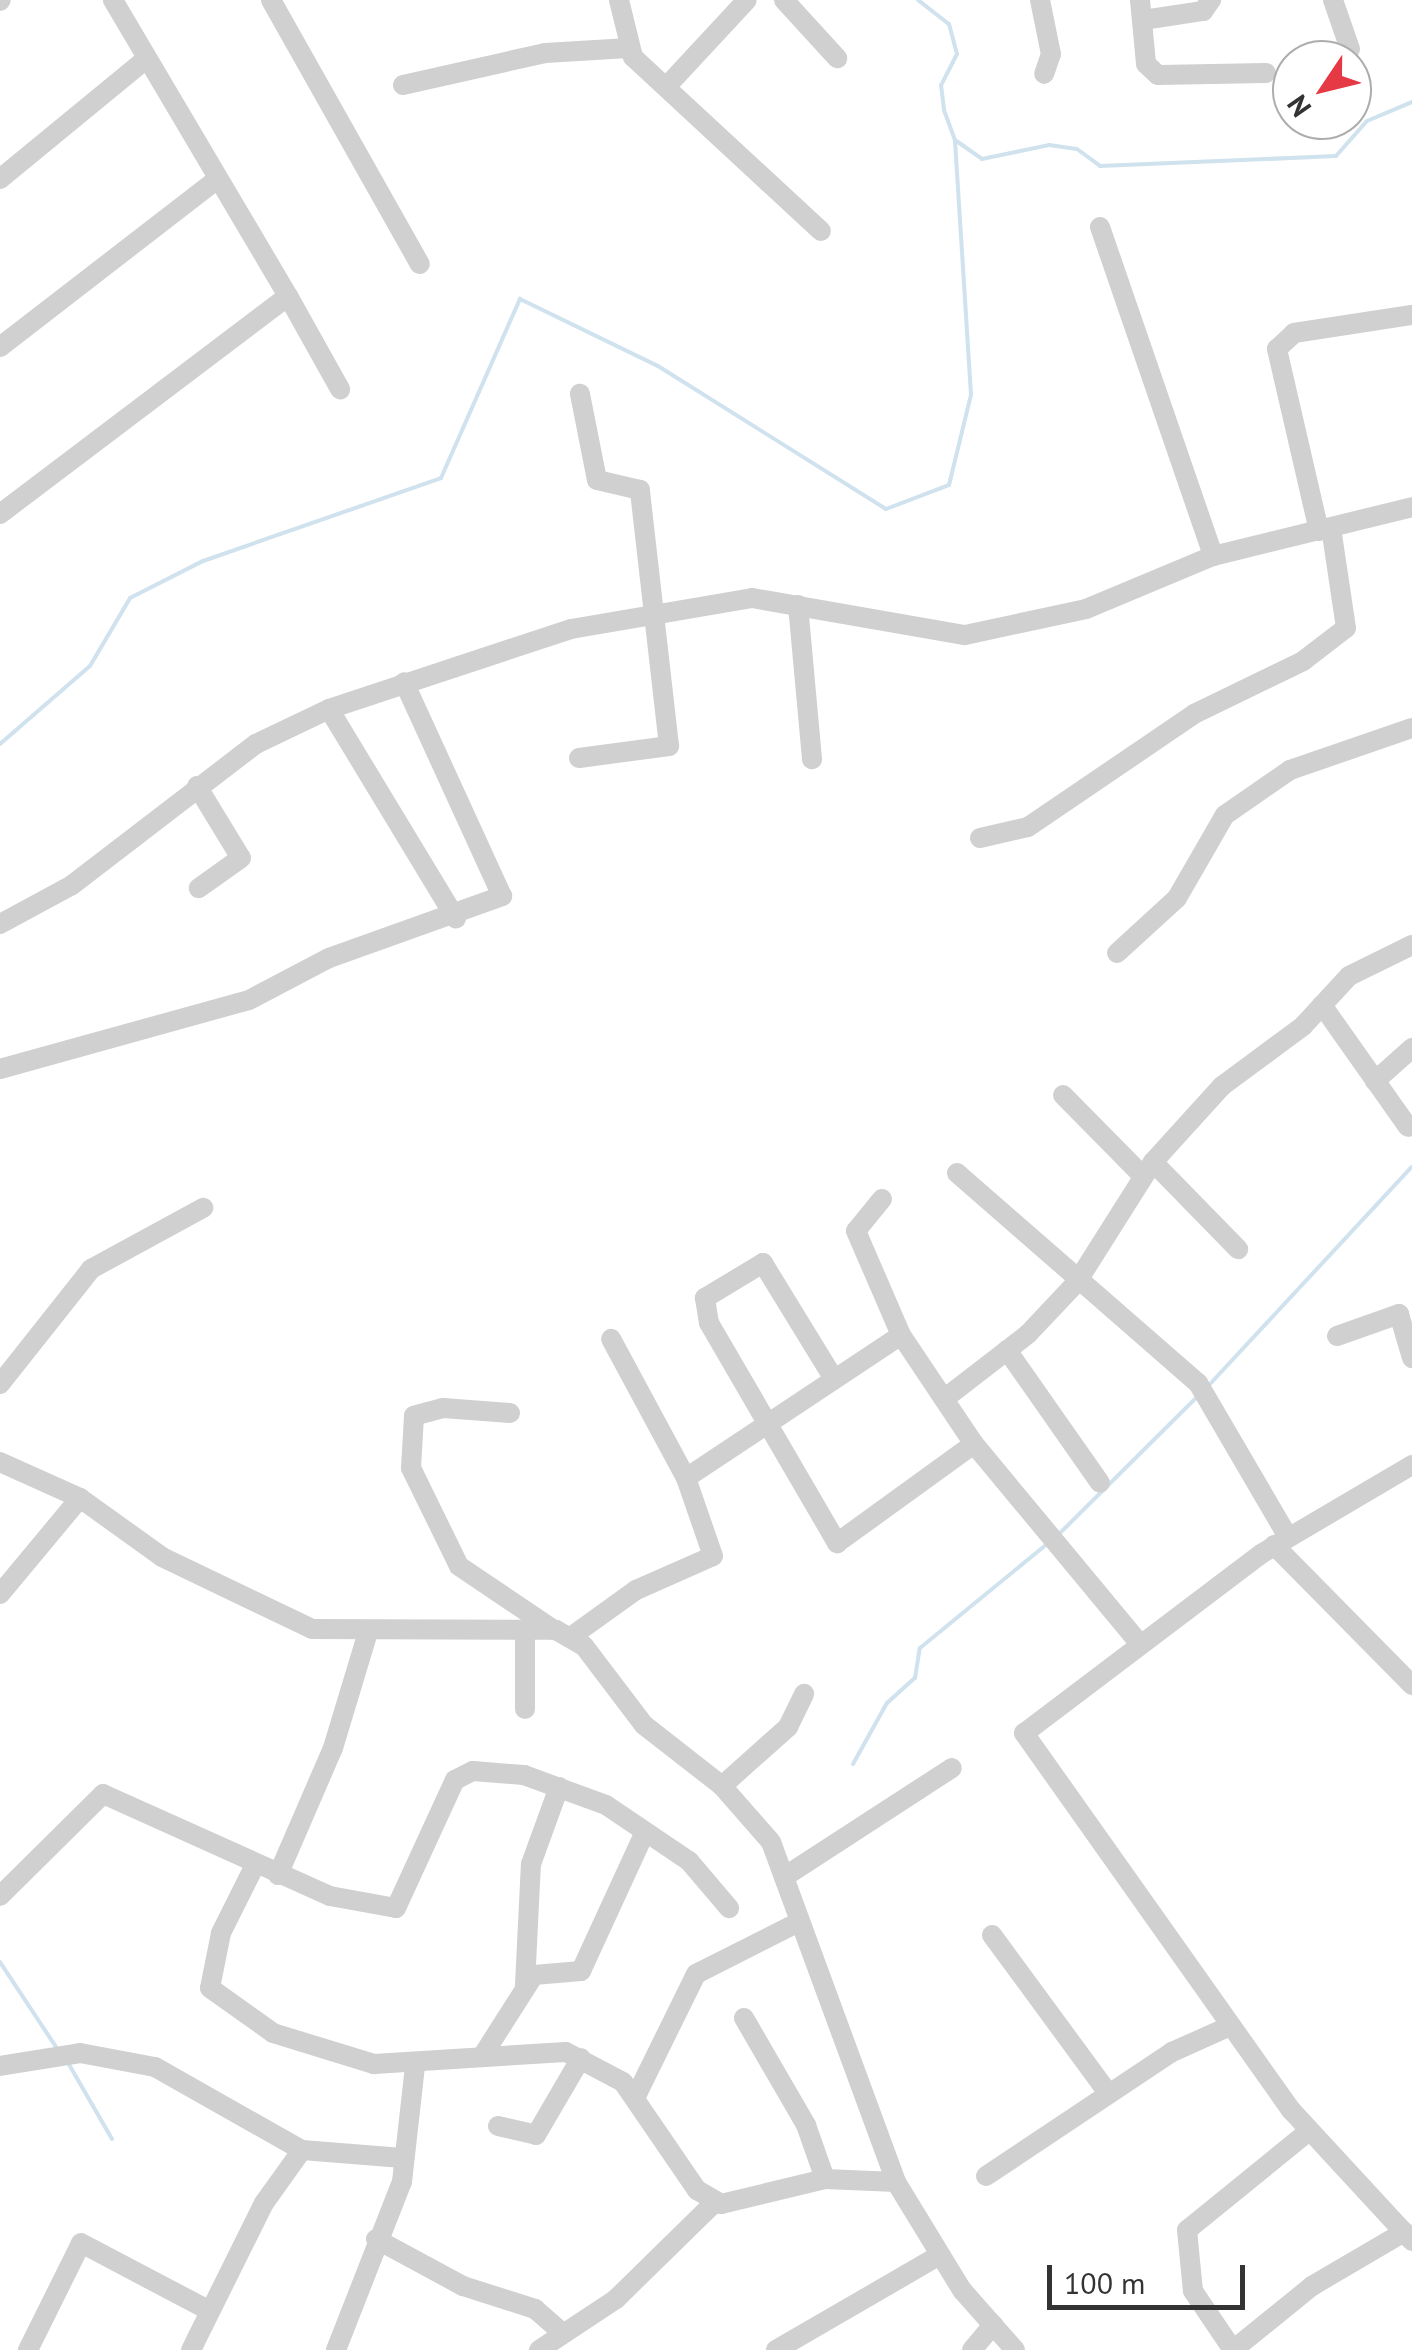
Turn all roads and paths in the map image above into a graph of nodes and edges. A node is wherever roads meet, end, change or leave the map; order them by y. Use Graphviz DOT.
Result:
graph roads {
  1 [pos="113,0"];
  2 [pos="272,0"];
  3 [pos="619,0"];
  4 [pos="747,0"];
  5 [pos="784,0"];
  6 [pos="1040,0"];
  7 [pos="1211,0"];
  8 [pos="1334,0"];
  9 [pos="1141,10"];
  10 [pos="1347,40"];
  11 [pos="628,48"];
  12 [pos="836,58"];
  13 [pos="146,60"];
  14 [pos="1266,73"];
  15 [pos="1044,74"];
  16 [pos="403,85"];
  17 [pos="668,86"];
  18 [pos="0,178"];
  19 [pos="216,180"];
  20 [pos="1100,227"];
  21 [pos="820,230"];
  22 [pos="420,264"];
  23 [pos="288,296"];
  24 [pos="1412,315"];
  25 [pos="0,347"];
  26 [pos="340,389"];
  27 [pos="580,394"];
  28 [pos="1412,507"];
  29 [pos="0,514"];
  30 [pos="1326,529"];
  31 [pos="1213,556"];
  32 [pos="798,605"];
  33 [pos="654,616"];
  34 [pos="404,682"];
  35 [pos="329,708"];
  36 [pos="1412,728"];
  37 [pos="579,758"];
  38 [pos="812,759"];
  39 [pos="196,786"];
  40 [pos="980,838"];
  41 [pos="199,888"];
  42 [pos="456,920"];
  43 [pos="0,924"];
  44 [pos="1412,945"];
  45 [pos="1118,953"];
  46 [pos="1322,1005"];
  47 [pos="1412,1048"];
  48 [pos="0,1069"];
  49 [pos="1376,1081"];
  50 [pos="1063,1096"];
  51 [pos="1408,1127"];
  52 [pos="1148,1169"];
  53 [pos="956,1174"];
  54 [pos="882,1199"];
  55 [pos="203,1208"];
  56 [pos="1238,1250"];
  57 [pos="1077,1282"];
  58 [pos="901,1335"];
  59 [pos="1337,1336"];
  60 [pos="611,1339"];
  61 [pos="1007,1350"];
  62 [pos="1412,1358"];
  63 [pos="834,1379"];
  64 [pos="0,1384"];
  65 [pos="944,1399"];
  66 [pos="510,1413"];
  67 [pos="773,1419"];
  68 [pos="974,1444"];
  69 [pos="0,1462"];
  70 [pos="1412,1464"];
  71 [pos="686,1478"];
  72 [pos="1100,1483"];
  73 [pos="80,1498"];
  74 [pos="1281,1541"];
  75 [pos="0,1594"];
  76 [pos="368,1632"];
  77 [pos="525,1633"];
  78 [pos="564,1633"];
  79 [pos="1139,1643"];
  80 [pos="1412,1685"];
  81 [pos="804,1694"];
  82 [pos="525,1709"];
  83 [pos="952,1768"];
  84 [pos="722,1786"];
  85 [pos="560,1787"];
  86 [pos="645,1832"];
  87 [pos="255,1865"];
  88 [pos="278,1875"];
  89 [pos="784,1877"];
  90 [pos="0,1896"];
  91 [pos="730,1908"];
  92 [pos="799,1922"];
  93 [pos="992,1936"];
  94 [pos="525,1985"];
  95 [pos="744,2018"];
  96 [pos="1230,2026"];
  97 [pos="482,2056"];
  98 [pos="581,2058"];
  99 [pos="0,2066"];
  100 [pos="414,2066"];
  101 [pos="1108,2094"];
  102 [pos="636,2096"];
  103 [pos="498,2126"];
  104 [pos="1309,2131"];
  105 [pos="302,2150"];
  106 [pos="403,2158"];
  107 [pos="986,2176"];
  108 [pos="825,2179"];
  109 [pos="896,2182"];
  110 [pos="714,2202"];
  111 [pos="1408,2236"];
  112 [pos="376,2238"];
  113 [pos="938,2256"];
  114 [pos="208,2310"];
  115 [pos="993,2325"];
  116 [pos="559,2330"];
  117 [pos="34,2349"];
  118 [pos="191,2350"];
  119 [pos="336,2350"];
  120 [pos="539,2350"];
  121 [pos="776,2350"];
  122 [pos="972,2350"];
  123 [pos="1016,2350"];
  1 -- 13 [label="street"];
  2 -- 22 [label="street"];
  3 -- 11 [label="street"];
  4 -- 17 [label="street"];
  5 -- 12 [label="street"];
  6 -- 15 [label="street"];
  7 -- 9 [label="street"];
  8 -- 10 [label="street"];
  9 -- 14 [label="street"];
  11 -- 16 [label="street"];
  11 -- 17 [label="street"];
  13 -- 18 [label="street"];
  13 -- 19 [label="street"];
  17 -- 21 [label="street"];
  19 -- 23 [label="street"];
  19 -- 25 [label="street"];
  20 -- 31 [label="street"];
  23 -- 26 [label="street"];
  23 -- 29 [label="street"];
  24 -- 30 [label="street"];
  27 -- 33 [label="street"];
  28 -- 30 [label="street"];
  30 -- 31 [label="street"];
  30 -- 40 [label="street"];
  31 -- 32 [label="street"];
  32 -- 33 [label="street"];
  32 -- 38 [label="street"];
  33 -- 34 [label="street"];
  33 -- 37 [label="street"];
  34 -- 35 [label="street"];
  34 -- 42 [label="street"];
  35 -- 39 [label="street"];
  35 -- 42 [label="street"];
  36 -- 45 [label="street"];
  39 -- 41 [label="street"];
  39 -- 43 [label="street"];
  42 -- 48 [label="street"];
  44 -- 46 [label="street"];
  46 -- 49 [label="street"];
  46 -- 52 [label="street"];
  47 -- 49 [label="street"];
  49 -- 51 [label="street"];
  50 -- 52 [label="street"];
  52 -- 56 [label="street"];
  52 -- 57 [label="street"];
  53 -- 57 [label="street"];
  54 -- 58 [label="street"];
  55 -- 64 [label="street"];
  57 -- 61 [label="street"];
  57 -- 74 [label="street"];
  58 -- 63 [label="street"];
  58 -- 65 [label="street"];
  59 -- 62 [label="street"];
  60 -- 71 [label="street"];
  61 -- 65 [label="street"];
  61 -- 72 [label="street"];
  63 -- 67 [label="street"];
  63 -- 67 [label="street"];
  65 -- 68 [label="street"];
  66 -- 78 [label="street"];
  67 -- 68 [label="street"];
  67 -- 71 [label="street"];
  68 -- 79 [label="street"];
  69 -- 73 [label="street"];
  70 -- 74 [label="street"];
  71 -- 78 [label="street"];
  73 -- 75 [label="street"];
  73 -- 76 [label="street"];
  74 -- 79 [label="street"];
  74 -- 80 [label="street"];
  76 -- 77 [label="street"];
  76 -- 88 [label="street"];
  77 -- 78 [label="street"];
  77 -- 82 [label="street"];
  78 -- 84 [label="street"];
  79 -- 96 [label="street"];
  81 -- 84 [label="street"];
  83 -- 89 [label="street"];
  84 -- 89 [label="street"];
  85 -- 86 [label="street"];
  85 -- 88 [label="street"];
  85 -- 94 [label="street"];
  86 -- 91 [label="street"];
  86 -- 94 [label="street"];
  87 -- 88 [label="street"];
  87 -- 90 [label="street"];
  87 -- 100 [label="street"];
  89 -- 92 [label="street"];
  92 -- 102 [label="street"];
  92 -- 109 [label="street"];
  93 -- 101 [label="street"];
  94 -- 97 [label="street"];
  95 -- 108 [label="street"];
  96 -- 101 [label="street"];
  96 -- 104 [label="street"];
  97 -- 98 [label="street"];
  97 -- 100 [label="street"];
  98 -- 102 [label="street"];
  98 -- 103 [label="street"];
  99 -- 105 [label="street"];
  100 -- 106 [label="street"];
  101 -- 107 [label="street"];
  102 -- 110 [label="street"];
  104 -- 111 [label="street"];
  104 -- 111 [label="street"];
  105 -- 106 [label="street"];
  105 -- 114 [label="street"];
  106 -- 112 [label="street"];
  108 -- 109 [label="street"];
  108 -- 110 [label="street"];
  109 -- 113 [label="street"];
  110 -- 116 [label="street"];
  112 -- 116 [label="street"];
  112 -- 119 [label="street"];
  113 -- 115 [label="street"];
  113 -- 121 [label="street"];
  114 -- 117 [label="street"];
  114 -- 118 [label="street"];
  115 -- 122 [label="street"];
  115 -- 123 [label="street"];
  116 -- 120 [label="street"];
}
